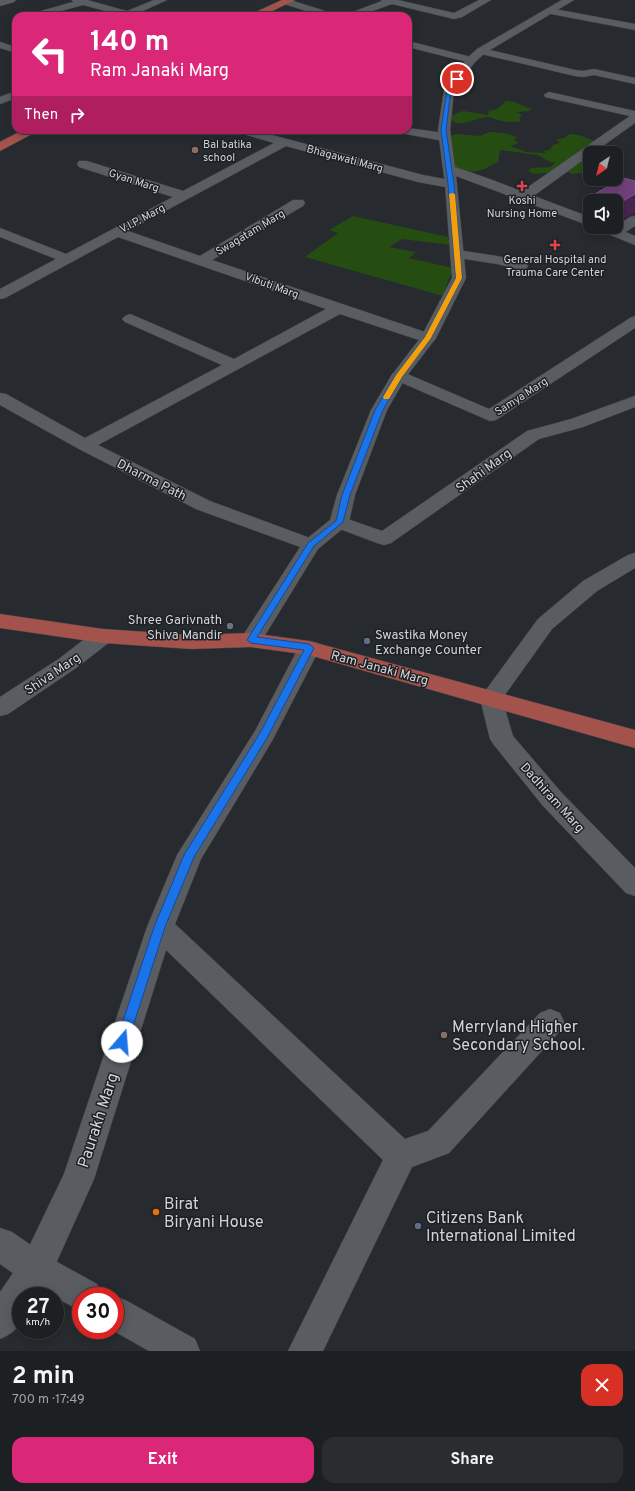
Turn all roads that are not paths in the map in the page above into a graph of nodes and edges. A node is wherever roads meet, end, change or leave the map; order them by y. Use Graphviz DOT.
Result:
graph roads {
  1 [pos="11,0"];
  2 [pos="161,0"];
  3 [pos="486,0"];
  4 [pos="80,1"];
  5 [pos="288,1"];
  6 [pos="389,1"];
  7 [pos="408,2"];
  8 [pos="0,3"];
  9 [pos="558,4"];
  10 [pos="46,12"];
  11 [pos="116,12"];
  12 [pos="133,12"];
  13 [pos="263,12"];
  14 [pos="320,12"];
  15 [pos="360,12"];
  16 [pos="635,17"];
  17 [pos="623,25"];
  18 [pos="635,27"];
  19 [pos="0,45"];
  20 [pos="412,45"];
  21 [pos="12,49"];
  22 [pos="476,55"];
  23 [pos="635,81"];
  24 [pos="549,95"];
  25 [pos="12,96"];
  26 [pos="0,101"];
  27 [pos="635,114"];
  28 [pos="635,118"];
  29 [pos="412,132"];
  30 [pos="24,134"];
  31 [pos="255,134"];
  32 [pos="444,137"];
  33 [pos="284,142"];
  34 [pos="0,147"];
  35 [pos="83,164"];
  36 [pos="449,169"];
  37 [pos="451,184"];
  38 [pos="184,196"];
  39 [pos="523,197"];
  40 [pos="298,203"];
  41 [pos="583,219"];
  42 [pos="635,220"];
  43 [pos="623,228"];
  44 [pos="0,232"];
  45 [pos="116,232"];
  46 [pos="620,234"];
  47 [pos="635,241"];
  48 [pos="457,254"];
  49 [pos="67,259"];
  50 [pos="202,260"];
  51 [pos="521,266"];
  52 [pos="0,295"];
  53 [pos="338,309"];
  54 [pos="130,319"];
  55 [pos="635,321"];
  56 [pos="428,338"];
  57 [pos="233,364"];
  58 [pos="398,376"];
  59 [pos="0,398"];
  60 [pos="635,402"];
  61 [pos="86,445"];
  62 [pos="339,522"];
  63 [pos="311,545"];
  64 [pos="635,559"];
  65 [pos="0,622"];
  66 [pos="103,636"];
  67 [pos="251,640"];
  68 [pos="309,648"];
  69 [pos="491,698"];
  70 [pos="0,708"];
  71 [pos="635,739"];
  72 [pos="635,885"];
  73 [pos="160,927"];
  74 [pos="550,1022"];
  75 [pos="401,1156"];
  76 [pos="0,1244"];
  77 [pos="36,1269"];
  78 [pos="72,1289"];
  79 [pos="124,1318"];
  80 [pos="0,1322"];
  81 [pos="183,1351"];
  82 [pos="305,1351"];
  1 -- 8 [label="street"];
  2 -- 12 [label="street"];
  3 -- 7 [label="street"];
  4 -- 10 [label="street"];
  4 -- 11 [label="street"];
  5 -- 13 [label="main road"];
  5 -- 14 [label="street"];
  6 -- 7 [label="street"];
  6 -- 15 [label="street"];
  9 -- 17 [label="street"];
  9 -- 22 [label="street"];
  16 -- 17 [label="street"];
  17 -- 18 [label="street"];
  19 -- 21 [label="street"];
  20 -- 22 [label="street"];
  22 -- 23 [label="street"];
  22 -- 32 [label="street"];
  24 -- 27 [label="street"];
  25 -- 26 [label="street"];
  28 -- 39 [label="street"];
  29 -- 32 [label="street"];
  30 -- 34 [label="main road"];
  31 -- 33 [label="street, Bhagawati Marg"];
  32 -- 36 [label="street"];
  33 -- 37 [label="street, Bhagawati Marg"];
  33 -- 38 [label="street, V.I.P. Marg"];
  35 -- 38 [label="street, Gyan Marg"];
  36 -- 37 [label="street"];
  36 -- 39 [label="street"];
  37 -- 48 [label="street"];
  38 -- 45 [label="street, V.I.P. Marg"];
  39 -- 41 [label="street"];
  40 -- 50 [label="street, Swagatam Marg"];
  42 -- 43 [label="street"];
  44 -- 49 [label="street"];
  45 -- 49 [label="street, V.I.P. Marg"];
  45 -- 50 [label="street, Vibuti Marg"];
  46 -- 47 [label="street"];
  48 -- 51 [label="street"];
  48 -- 56 [label="street"];
  49 -- 52 [label="street, V.I.P. Marg"];
  50 -- 53 [label="street, Vibuti Marg"];
  53 -- 56 [label="street, Vibuti Marg"];
  53 -- 57 [label="street"];
  54 -- 57 [label="street"];
  55 -- 58 [label="street, Samya Marg"];
  56 -- 58 [label="street"];
  57 -- 61 [label="street"];
  58 -- 62 [label="street"];
  59 -- 61 [label="street, Dharma Path"];
  60 -- 62 [label="street, Shahi Marg"];
  61 -- 63 [label="street, Dharma Path"];
  62 -- 63 [label="street"];
  63 -- 67 [label="street"];
  64 -- 69 [label="street"];
  65 -- 66 [label="main road, Ram Janaki Marg"];
  66 -- 67 [label="main road, Ram Janaki Marg"];
  66 -- 70 [label="street, Shiva Marg"];
  67 -- 68 [label="main road, Ram Janaki Marg"];
  68 -- 69 [label="main road, Ram Janaki Marg"];
  68 -- 73 [label="street, Paurakh Marg"];
  69 -- 71 [label="main road, Ram Janaki Marg"];
  69 -- 72 [label="street, Dadhiram Marg"];
  73 -- 75 [label="street"];
  73 -- 77 [label="street, Paurakh Marg"];
  74 -- 75 [label="street"];
  75 -- 82 [label="street"];
  76 -- 77 [label="street"];
  77 -- 78 [label="street"];
  77 -- 80 [label="street, Paurakh Marg"];
  79 -- 81 [label="street"];
}
